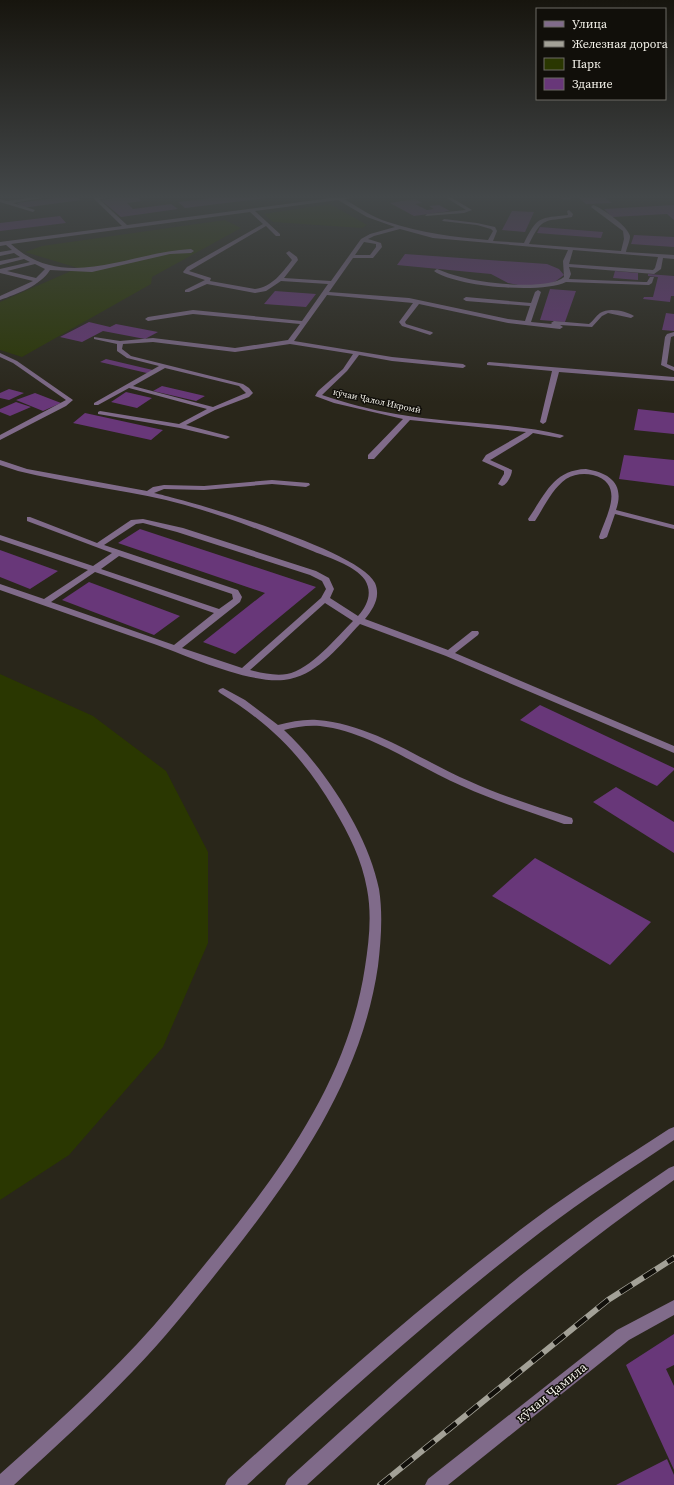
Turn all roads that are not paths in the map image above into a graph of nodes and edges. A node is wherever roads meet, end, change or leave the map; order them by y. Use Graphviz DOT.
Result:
graph roads {
  1 [pos="28,264"];
  2 [pos="41,264"];
  3 [pos="117,264"];
  4 [pos="197,264"];
  5 [pos="292,264"];
  6 [pos="345,264"];
  7 [pos="659,264"];
  8 [pos="566,265"];
  9 [pos="48,268"];
  10 [pos="437,271"];
  11 [pos="1,272"];
  12 [pos="652,278"];
  13 [pos="280,279"];
  14 [pos="37,280"];
  15 [pos="565,280"];
  16 [pos="206,282"];
  17 [pos="332,283"];
  18 [pos="187,291"];
  19 [pos="326,292"];
  20 [pos="538,292"];
  21 [pos="0,298"];
  22 [pos="466,299"];
  23 [pos="417,302"];
  24 [pos="534,305"];
  25 [pos="631,316"];
  26 [pos="148,319"];
  27 [pos="527,322"];
  28 [pos="304,323"];
  29 [pos="560,327"];
  30 [pos="430,333"];
  31 [pos="674,334"];
  32 [pos="96,338"];
  33 [pos="290,342"];
  34 [pos="120,343"];
  35 [pos="357,354"];
  36 [pos="0,355"];
  37 [pos="489,364"];
  38 [pos="164,366"];
  39 [pos="463,366"];
  40 [pos="556,369"];
  41 [pos="674,369"];
  42 [pos="674,379"];
  43 [pos="126,386"];
  44 [pos="96,404"];
  45 [pos="213,409"];
  46 [pos="100,413"];
  47 [pos="408,418"];
  48 [pos="543,422"];
  49 [pos="180,426"];
  50 [pos="531,432"];
  51 [pos="560,436"];
  52 [pos="226,437"];
  53 [pos="0,438"];
  54 [pos="371,458"];
  55 [pos="0,462"];
  56 [pos="502,484"];
  57 [pos="306,485"];
  58 [pos="148,494"];
  59 [pos="612,511"];
  60 [pos="674,518"];
  61 [pos="30,519"];
  62 [pos="532,519"];
  63 [pos="671,526"];
  64 [pos="0,537"];
  65 [pos="603,537"];
  66 [pos="98,546"];
  67 [pos="118,553"];
  68 [pos="93,569"];
  69 [pos="0,587"];
  70 [pos="325,598"];
  71 [pos="44,603"];
  72 [pos="220,612"];
  73 [pos="359,620"];
  74 [pos="475,633"];
  75 [pos="175,649"];
  76 [pos="449,654"];
  77 [pos="244,671"];
  78 [pos="223,691"];
  79 [pos="277,728"];
  80 [pos="674,750"];
  81 [pos="568,821"];
  82 [pos="674,1133"];
  83 [pos="674,1172"];
  84 [pos="674,1307"];
  85 [pos="1,1485"];
  86 [pos="234,1485"];
  87 [pos="294,1485"];
  88 [pos="434,1485"];
  1 -- 11 [label="street"];
  2 -- 9 [label="street"];
  3 -- 9 [label="street"];
  4 -- 16 [label="street"];
  5 -- 13 [label="street"];
  6 -- 17 [label="street"];
  7 -- 8 [label="street"];
  8 -- 15 [label="street"];
  9 -- 14 [label="street"];
  10 -- 15 [label="street"];
  11 -- 14 [label="street"];
  12 -- 15 [label="street"];
  13 -- 16 [label="street"];
  13 -- 17 [label="street"];
  14 -- 21 [label="street"];
  16 -- 18 [label="street"];
  17 -- 19 [label="street"];
  19 -- 23 [label="street"];
  19 -- 28 [label="street"];
  20 -- 24 [label="street"];
  22 -- 24 [label="street"];
  23 -- 27 [label="street"];
  23 -- 30 [label="street"];
  24 -- 27 [label="street"];
  25 -- 27 [label="street"];
  26 -- 28 [label="street"];
  27 -- 29 [label="street"];
  28 -- 33 [label="street"];
  31 -- 41 [label="street"];
  32 -- 34 [label="street"];
  33 -- 34 [label="street"];
  33 -- 35 [label="street"];
  34 -- 38 [label="street"];
  35 -- 39 [label="street"];
  35 -- 47 [label="street, кӯчаи Ҷалол Икромӣ"];
  36 -- 53 [label="street"];
  37 -- 40 [label="street"];
  38 -- 43 [label="street"];
  38 -- 45 [label="street"];
  40 -- 42 [label="street"];
  40 -- 48 [label="street"];
  43 -- 44 [label="street"];
  43 -- 45 [label="street"];
  45 -- 49 [label="street"];
  46 -- 49 [label="street"];
  47 -- 50 [label="street, кӯчаи Ҷалол Икромӣ"];
  47 -- 54 [label="street"];
  49 -- 52 [label="street"];
  50 -- 51 [label="street, кӯчаи Ҷалол Икромӣ"];
  50 -- 56 [label="street"];
  55 -- 58 [label="street"];
  57 -- 58 [label="street"];
  58 -- 73 [label="street"];
  59 -- 62 [label="street"];
  59 -- 63 [label="street"];
  59 -- 65 [label="street"];
  60 -- 63 [label="street"];
  61 -- 66 [label="street"];
  64 -- 68 [label="street"];
  66 -- 67 [label="street"];
  66 -- 70 [label="street"];
  67 -- 68 [label="street"];
  67 -- 72 [label="street"];
  68 -- 71 [label="street"];
  68 -- 72 [label="street"];
  69 -- 71 [label="street"];
  70 -- 73 [label="street"];
  70 -- 77 [label="street"];
  71 -- 75 [label="street"];
  72 -- 75 [label="street"];
  73 -- 76 [label="street"];
  73 -- 77 [label="street"];
  74 -- 76 [label="street"];
  75 -- 77 [label="street"];
  76 -- 80 [label="street"];
  78 -- 79 [label="street"];
  79 -- 81 [label="street"];
  79 -- 85 [label="street"];
  82 -- 86 [label="street"];
  83 -- 87 [label="street"];
  84 -- 88 [label="street, кӯчаи Ҷамила"];
}
